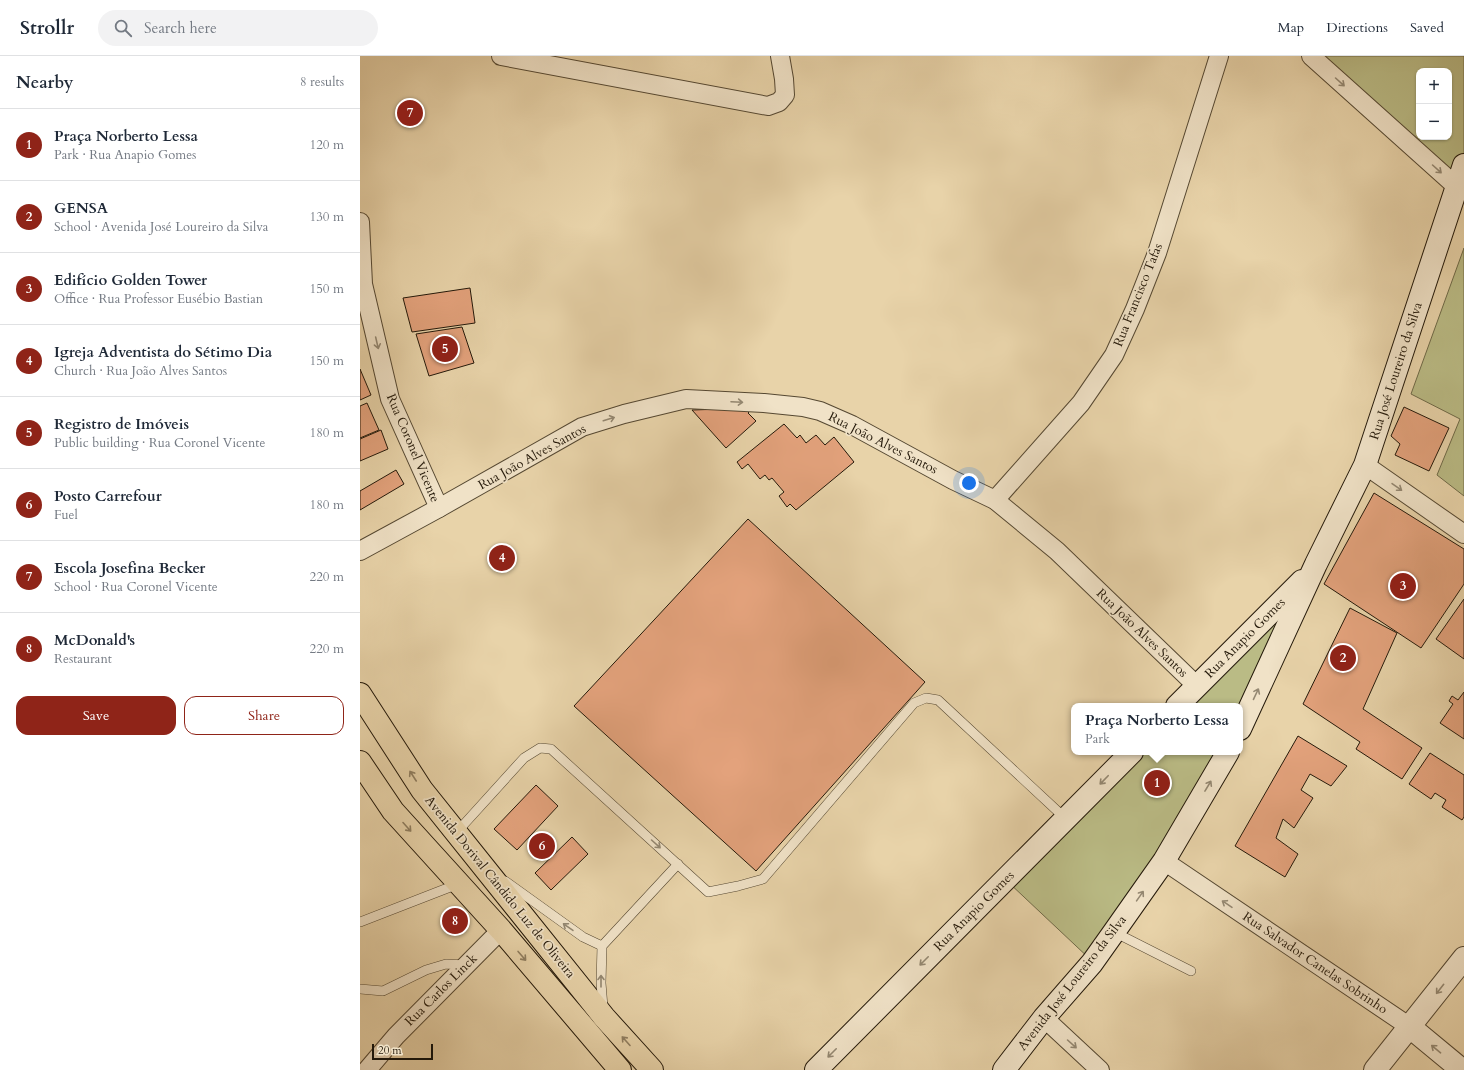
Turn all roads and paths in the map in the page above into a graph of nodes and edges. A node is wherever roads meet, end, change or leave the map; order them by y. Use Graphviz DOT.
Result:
graph roads {
  1 [pos="501,56"];
  2 [pos="780,56"];
  3 [pos="1219,56"];
  4 [pos="1311,56"];
  5 [pos="1464,165"];
  6 [pos="1457,186"];
  7 [pos="360,222"];
  8 [pos="1365,465"];
  9 [pos="995,500"];
  10 [pos="439,508"];
  11 [pos="1464,534"];
  12 [pos="360,551"];
  13 [pos="1313,570"];
  14 [pos="1197,686"];
  15 [pos="1180,703"];
  16 [pos="364,708"];
  17 [pos="1243,722"];
  18 [pos="1129,755"];
  19 [pos="1226,755"];
  20 [pos="360,762"];
  21 [pos="1066,819"];
  22 [pos="456,833"];
  23 [pos="1164,861"];
  24 [pos="480,862"];
  25 [pos="678,864"];
  26 [pos="458,884"];
  27 [pos="360,922"];
  28 [pos="501,930"];
  29 [pos="1114,932"];
  30 [pos="602,946"];
  31 [pos="1464,958"];
  32 [pos="466,965"];
  33 [pos="1191,972"];
  34 [pos="360,989"];
  35 [pos="604,1017"];
  36 [pos="1044,1018"];
  37 [pos="1410,1027"];
  38 [pos="367,1070"];
  39 [pos="620,1070"];
  40 [pos="652,1070"];
  41 [pos="816,1070"];
  42 [pos="1004,1070"];
  43 [pos="1100,1070"];
  44 [pos="1376,1070"];
  45 [pos="1462,1070"];
  1 -- 2 [label="street"];
  3 -- 9 [label="street, Rua Francisco Tafas"];
  4 -- 6 [label="street, one-way"];
  5 -- 6 [label="main road, Rua José Loureiro da Silva"];
  6 -- 8 [label="main road, Rua José Loureiro da Silva"];
  7 -- 10 [label="street, Rua Coronel Vicente, one-way"];
  8 -- 11 [label="street, one-way"];
  8 -- 13 [label="main road, Rua José Loureiro da Silva"];
  10 -- 9 [label="street, Rua João Alves Santos, one-way"];
  9 -- 14 [label="street, Rua João Alves Santos"];
  10 -- 12 [label="street, Rua João Alves Santos"];
  13 -- 14 [label="main road, Rua Anapio Gomes"];
  17 -- 13 [label="main road, one-way"];
  14 -- 15 [label="main road, Rua Anapio Gomes"];
  22 -- 16 [label="main road, Avenida Dorival Cândido Luz de Oliveira, one-way"];
  18 -- 21 [label="main road, Rua Anapio Gomes, one-way"];
  23 -- 19 [label="main road, Avenida José Loureiro da Silva, one-way"];
  20 -- 26 [label="main road, Avenida Dorival Cândido Luz de Oliveira, one-way"];
  21 -- 25 [label="lane"];
  21 -- 41 [label="main road, Rua Anapio Gomes, one-way"];
  22 -- 24 [label="main road, Avenida Dorival Cândido Luz de Oliveira"];
  22 -- 25 [label="lane, one-way"];
  29 -- 23 [label="main road, Avenida José Loureiro da Silva, one-way"];
  37 -- 23 [label="street, Rua Salvador Canelas Sobrinho, one-way"];
  30 -- 24 [label="lane, one-way"];
  24 -- 35 [label="main road, Avenida Dorival Cândido Luz de Oliveira"];
  25 -- 30 [label="lane"];
  26 -- 27 [label="lane"];
  26 -- 28 [label="main road, Avenida Dorival Cândido Luz de Oliveira"];
  28 -- 32 [label="street, Rua Carlos Linck"];
  28 -- 39 [label="main road, Avenida Dorival Cândido Luz de Oliveira, one-way"];
  29 -- 33 [label="lane"];
  29 -- 36 [label="main road, Avenida José Loureiro da Silva"];
  35 -- 30 [label="lane, one-way"];
  31 -- 37 [label="main road, one-way"];
  32 -- 34 [label="lane"];
  32 -- 38 [label="street, Rua Carlos Linck"];
  40 -- 35 [label="main road, Avenida Dorival Cândido Luz de Oliveira, one-way"];
  36 -- 42 [label="main road, Avenida José Loureiro da Silva"];
  36 -- 43 [label="street, one-way"];
  37 -- 44 [label="main road"];
  45 -- 37 [label="main road, Rua Salvador Canelas Sobrinho, one-way"];
}
